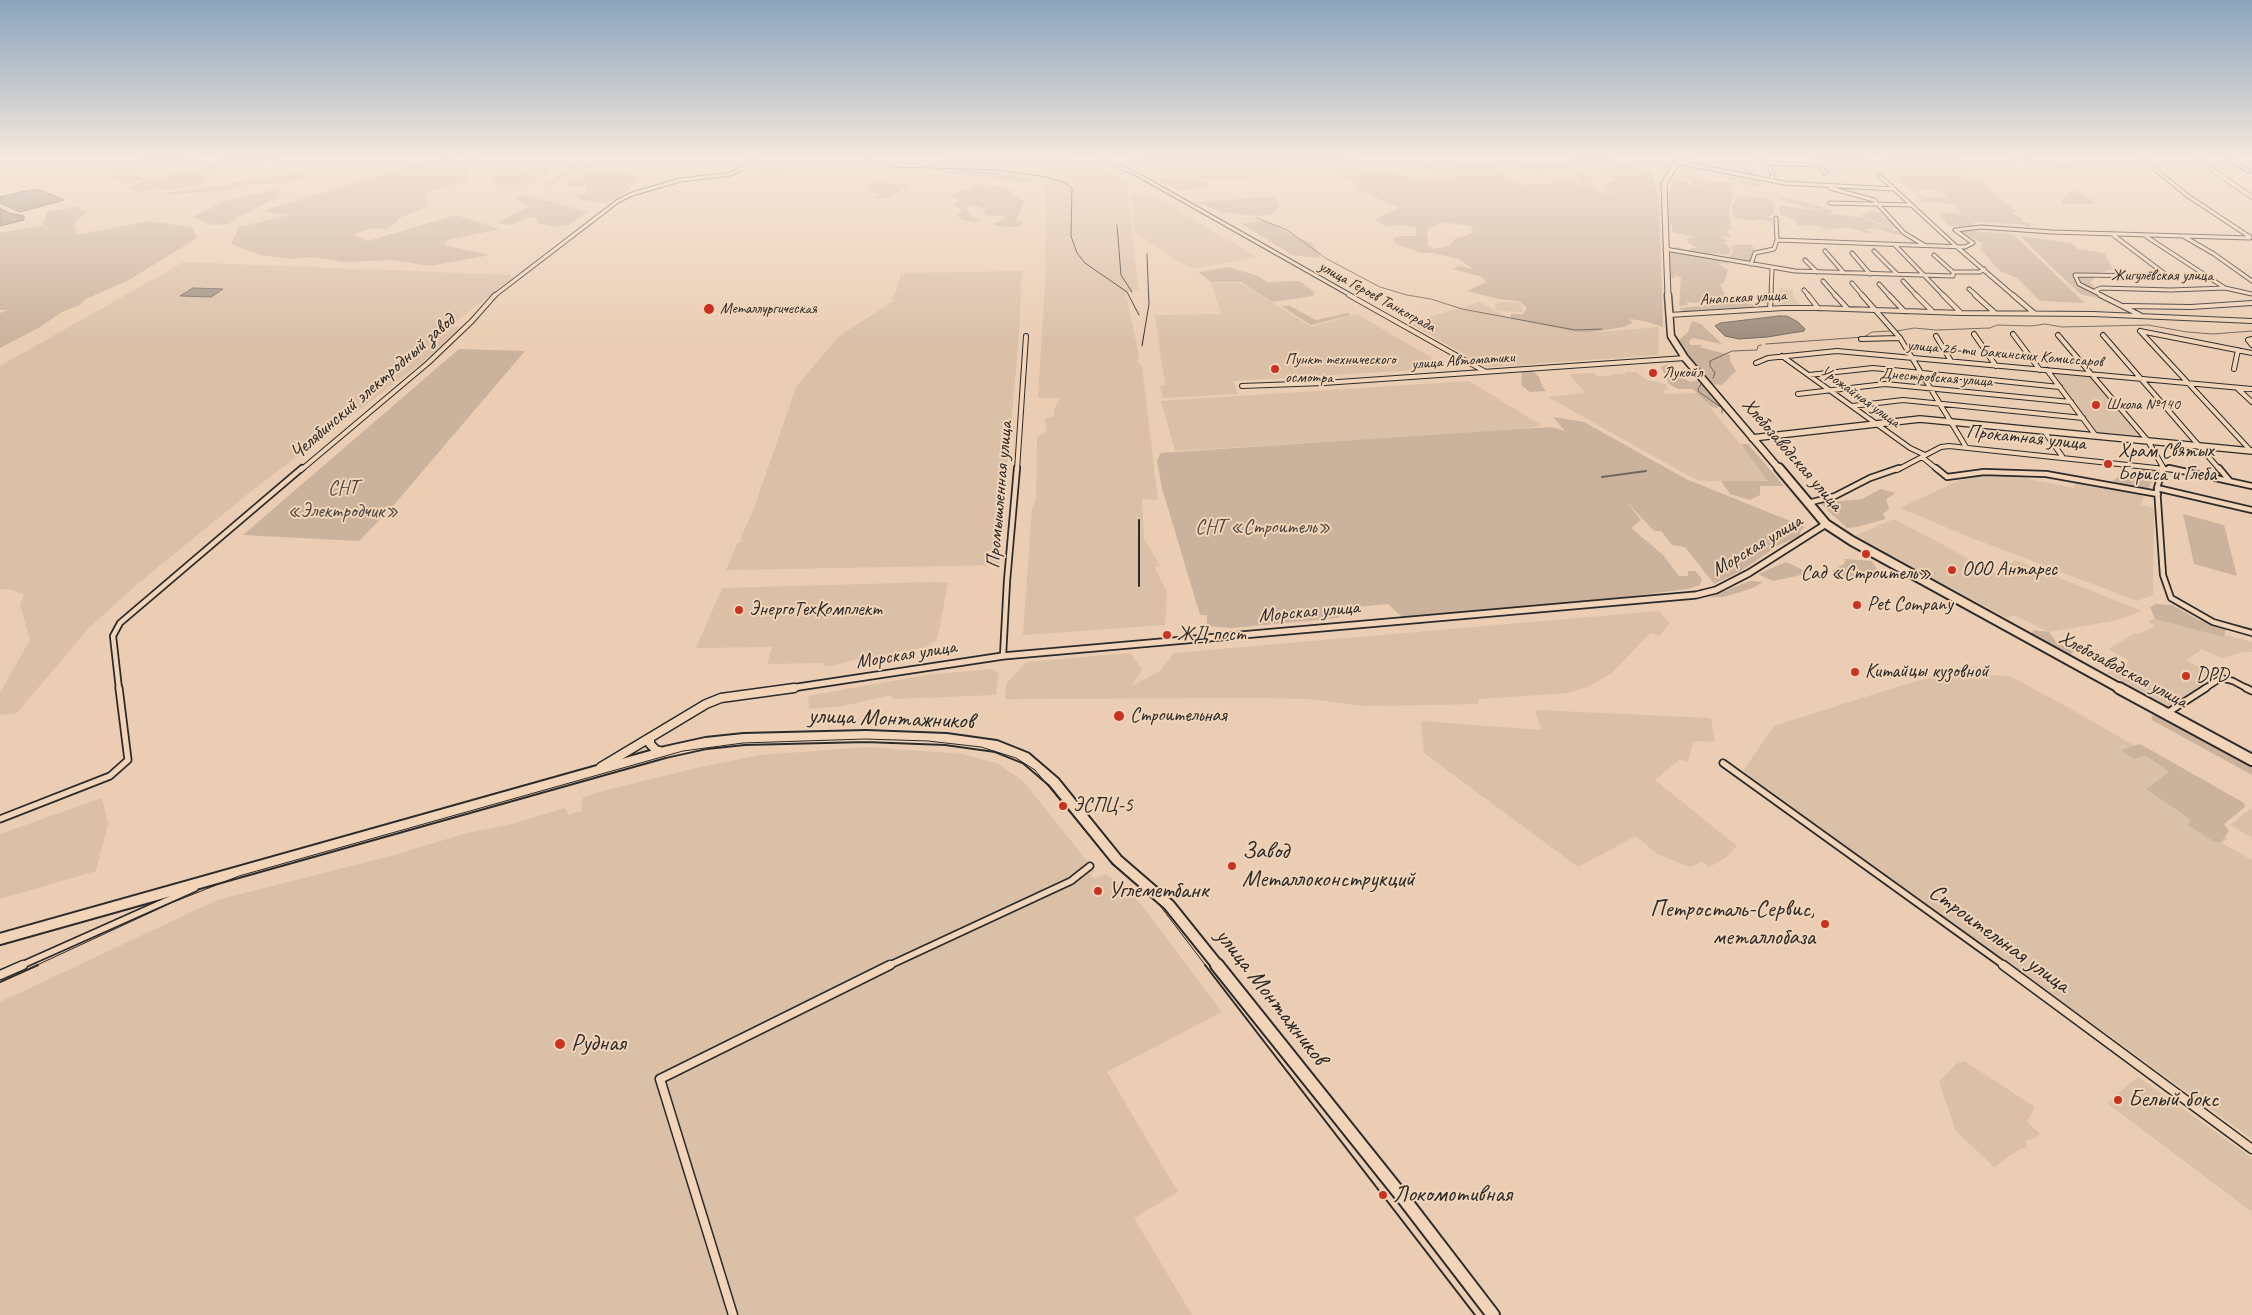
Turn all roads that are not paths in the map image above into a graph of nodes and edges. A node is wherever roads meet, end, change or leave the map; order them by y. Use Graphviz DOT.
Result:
graph roads {
  1 [pos="593,219"];
  2 [pos="1216,219"];
  3 [pos="1665,219"];
  4 [pos="1776,219"];
  5 [pos="1891,219"];
  6 [pos="1927,219"];
  7 [pos="2223,219"];
  8 [pos="2112,233"];
  9 [pos="2143,234"];
  10 [pos="2182,235"];
  11 [pos="2251,238"];
  12 [pos="1777,240"];
  13 [pos="1895,245"];
  14 [pos="1925,246"];
  15 [pos="1957,247"];
  16 [pos="1665,249"];
  17 [pos="1825,251"];
  18 [pos="1874,251"];
  19 [pos="1852,253"];
  20 [pos="1934,255"];
  21 [pos="1805,260"];
  22 [pos="1751,264"];
  23 [pos="1772,267"];
  24 [pos="1984,269"];
  25 [pos="1817,272"];
  26 [pos="1952,272"];
  27 [pos="1980,272"];
  28 [pos="1844,273"];
  29 [pos="1989,273"];
  30 [pos="1870,274"];
  31 [pos="1897,275"];
  32 [pos="1927,276"];
  33 [pos="1823,281"];
  34 [pos="1903,281"];
  35 [pos="2252,281"];
  36 [pos="1852,282"];
  37 [pos="1879,284"];
  38 [pos="2225,288"];
  39 [pos="1969,289"];
  40 [pos="1804,290"];
  41 [pos="2098,293"];
  42 [pos="2252,294"];
  43 [pos="2252,303"];
  44 [pos="2125,306"];
  45 [pos="1818,308"];
  46 [pos="1846,308"];
  47 [pos="1770,309"];
  48 [pos="1875,310"];
  49 [pos="1904,311"];
  50 [pos="1932,312"];
  51 [pos="1961,313"];
  52 [pos="1995,313"];
  53 [pos="2034,313"];
  54 [pos="1669,315"];
  55 [pos="2140,315"];
  56 [pos="2252,321"];
  57 [pos="1974,334"];
  58 [pos="2013,334"];
  59 [pos="2058,335"];
  60 [pos="2103,335"];
  61 [pos="1026,336"];
  62 [pos="1936,336"];
  63 [pos="1900,338"];
  64 [pos="1860,339"];
  65 [pos="2252,339"];
  66 [pos="2252,345"];
  67 [pos="2238,350"];
  68 [pos="2252,353"];
  69 [pos="1782,356"];
  70 [pos="1685,358"];
  71 [pos="1912,358"];
  72 [pos="1951,361"];
  73 [pos="1756,363"];
  74 [pos="1996,366"];
  75 [pos="2234,369"];
  76 [pos="2040,370"];
  77 [pos="2047,370"];
  78 [pos="1484,372"];
  79 [pos="1920,373"];
  80 [pos="2093,374"];
  81 [pos="1809,375"];
  82 [pos="2140,379"];
  83 [pos="2188,383"];
  84 [pos="1242,386"];
  85 [pos="2060,386"];
  86 [pos="1928,388"];
  87 [pos="2236,388"];
  88 [pos="2252,389"];
  89 [pos="1830,390"];
  90 [pos="1798,394"];
  91 [pos="2071,402"];
  92 [pos="2252,402"];
  93 [pos="1939,403"];
  94 [pos="1852,406"];
  95 [pos="2083,418"];
  96 [pos="1950,421"];
  97 [pos="1875,423"];
  98 [pos="2044,431"];
  99 [pos="2096,436"];
  100 [pos="1752,438"];
  101 [pos="2148,441"];
  102 [pos="2199,446"];
  103 [pos="1966,447"];
  104 [pos="2252,452"];
  105 [pos="1924,456"];
  106 [pos="2062,456"];
  107 [pos="2163,467"];
  108 [pos="2230,481"];
  109 [pos="2252,486"];
  110 [pos="2157,488"];
  111 [pos="2158,494"];
  112 [pos="1808,503"];
  113 [pos="2252,510"];
  114 [pos="1826,524"];
  115 [pos="2252,633"];
  116 [pos="1003,656"];
  117 [pos="2252,690"];
  118 [pos="2166,713"];
  119 [pos="650,738"];
  120 [pos="664,752"];
  121 [pos="2252,760"];
  122 [pos="1723,763"];
  123 [pos="590,773"];
  124 [pos="0,819"];
  125 [pos="1090,866"];
  126 [pos="226,876"];
  127 [pos="133,901"];
  128 [pos="132,915"];
  129 [pos="0,939"];
  130 [pos="0,975"];
  131 [pos="2252,1149"];
  132 [pos="733,1315"];
  133 [pos="1493,1315"];
  1 -- 124 [label="street, Челябинский электродный завод"];
  2 -- 78 [label="street, улица Героев Танкограда"];
  3 -- 16 [label="main road, Хлебозаводская улица"];
  4 -- 12 [label="street"];
  5 -- 14 [label="street"];
  6 -- 15 [label="street"];
  7 -- 11 [label="street"];
  8 -- 9 [label="street"];
  8 -- 15 [label="street"];
  8 -- 41 [label="street"];
  9 -- 10 [label="street"];
  9 -- 38 [label="street, Жигулёвская улица"];
  10 -- 11 [label="street"];
  10 -- 35 [label="street"];
  12 -- 13 [label="street"];
  12 -- 22 [label="street"];
  13 -- 14 [label="street"];
  13 -- 32 [label="street"];
  14 -- 15 [label="street"];
  15 -- 24 [label="street"];
  16 -- 22 [label="street"];
  16 -- 54 [label="main road, Хлебозаводская улица"];
  17 -- 28 [label="street"];
  18 -- 31 [label="street"];
  19 -- 30 [label="street"];
  20 -- 26 [label="street"];
  21 -- 25 [label="street"];
  22 -- 23 [label="street"];
  23 -- 25 [label="street"];
  23 -- 47 [label="street"];
  24 -- 27 [label="street"];
  24 -- 29 [label="street"];
  25 -- 28 [label="street"];
  26 -- 27 [label="street"];
  26 -- 32 [label="street"];
  27 -- 29 [label="street"];
  28 -- 30 [label="street"];
  29 -- 53 [label="street"];
  30 -- 31 [label="street"];
  31 -- 32 [label="street"];
  32 -- 51 [label="street"];
  33 -- 46 [label="street"];
  34 -- 50 [label="street"];
  36 -- 48 [label="street"];
  37 -- 49 [label="street"];
  38 -- 41 [label="street, Жигулёвская улица"];
  38 -- 42 [label="street"];
  39 -- 52 [label="street"];
  40 -- 45 [label="street, Анапская улица"];
  41 -- 44 [label="street"];
  43 -- 44 [label="street"];
  44 -- 55 [label="street"];
  45 -- 46 [label="street, Анапская улица"];
  45 -- 47 [label="street, Анапская улица"];
  46 -- 48 [label="street, Анапская улица"];
  47 -- 54 [label="street, Анапская улица"];
  48 -- 49 [label="street, Анапская улица"];
  48 -- 63 [label="street"];
  49 -- 50 [label="street, Анапская улица"];
  50 -- 51 [label="street, Анапская улица"];
  51 -- 52 [label="street, Анапская улица"];
  52 -- 53 [label="street, Анапская улица"];
  53 -- 55 [label="street, Анапская улица"];
  54 -- 70 [label="main road, Хлебозаводская улица"];
  55 -- 56 [label="street, Анапская улица"];
  57 -- 74 [label="street"];
  58 -- 76 [label="street"];
  59 -- 80 [label="street"];
  60 -- 82 [label="street"];
  61 -- 116 [label="street, Промышленная улица"];
  62 -- 72 [label="street"];
  63 -- 64 [label="street"];
  63 -- 71 [label="street"];
  65 -- 66 [label="street"];
  67 -- 68 [label="street"];
  67 -- 75 [label="street"];
  67 -- 83 [label="street"];
  69 -- 71 [label="street, улица 26-ти Бакинских Комиссаров"];
  69 -- 73 [label="street, улица 26-ти Бакинских Комиссаров"];
  69 -- 81 [label="street, Урожайная улица"];
  70 -- 78 [label="street, улица Автоматики"];
  70 -- 100 [label="main road, Хлебозаводская улица"];
  71 -- 72 [label="street, улица 26-ти Бакинских Комиссаров"];
  71 -- 79 [label="street"];
  72 -- 74 [label="street, улица 26-ти Бакинских Комиссаров"];
  74 -- 76 [label="street, улица 26-ти Бакинских Комиссаров"];
  76 -- 77 [label="street, улица 26-ти Бакинских Комиссаров"];
  77 -- 80 [label="street, улица 26-ти Бакинских Комиссаров"];
  77 -- 85 [label="street"];
  78 -- 84 [label="street, улица Автоматики"];
  79 -- 81 [label="street"];
  79 -- 85 [label="street"];
  79 -- 86 [label="street"];
  80 -- 82 [label="street, улица 26-ти Бакинских Комиссаров"];
  80 -- 101 [label="street"];
  81 -- 89 [label="street, Урожайная улица"];
  82 -- 83 [label="street, улица 26-ти Бакинских Комиссаров"];
  82 -- 102 [label="street"];
  83 -- 87 [label="street, улица 26-ти Бакинских Комиссаров"];
  83 -- 104 [label="street"];
  85 -- 91 [label="street"];
  86 -- 89 [label="street, Днестровская улица"];
  86 -- 91 [label="street, Днестровская улица"];
  86 -- 93 [label="street"];
  87 -- 88 [label="street, улица 26-ти Бакинских Комиссаров"];
  87 -- 92 [label="street"];
  89 -- 90 [label="street, Днестровская улица"];
  89 -- 94 [label="street, Урожайная улица"];
  91 -- 95 [label="street"];
  93 -- 94 [label="street"];
  93 -- 95 [label="street"];
  93 -- 96 [label="street"];
  94 -- 97 [label="street, Урожайная улица"];
  95 -- 99 [label="street"];
  96 -- 97 [label="main road"];
  96 -- 98 [label="main road"];
  96 -- 103 [label="street"];
  97 -- 100 [label="main road"];
  97 -- 105 [label="street, Урожайная улица"];
  98 -- 99 [label="main road"];
  98 -- 106 [label="street"];
  99 -- 101 [label="main road"];
  100 -- 112 [label="main road, Хлебозаводская улица"];
  101 -- 102 [label="main road"];
  101 -- 107 [label="street"];
  102 -- 104 [label="main road"];
  102 -- 108 [label="street"];
  103 -- 105 [label="street, Прокатная улица"];
  103 -- 106 [label="street, Прокатная улица"];
  105 -- 111 [label="street, Урожайная улица"];
  105 -- 112 [label="street, Прокатная улица"];
  106 -- 107 [label="street, Прокатная улица"];
  107 -- 108 [label="street, Прокатная улица"];
  107 -- 110 [label="street"];
  108 -- 109 [label="street, Прокатная улица"];
  110 -- 111 [label="street"];
  110 -- 113 [label="street"];
  111 -- 115 [label="street"];
  112 -- 114 [label="main road, Хлебозаводская улица"];
  114 -- 116 [label="street, Морская улица"];
  114 -- 118 [label="main road, Хлебозаводская улица"];
  116 -- 119 [label="street, Морская улица"];
  117 -- 118 [label="street"];
  118 -- 121 [label="main road, Хлебозаводская улица"];
  119 -- 120 [label="street"];
  119 -- 123 [label="street, Морская улица"];
  120 -- 123 [label="main road, улица Монтажников"];
  120 -- 133 [label="main road, улица Монтажников"];
  122 -- 131 [label="street, Строительная улица"];
  123 -- 126 [label="main road, улица Монтажников"];
  125 -- 132 [label="street"];
  126 -- 127 [label="main road, улица Монтажников"];
  126 -- 128 [label="street"];
  127 -- 128 [label="street"];
  127 -- 129 [label="main road, улица Монтажников"];
  128 -- 130 [label="street"];
}
